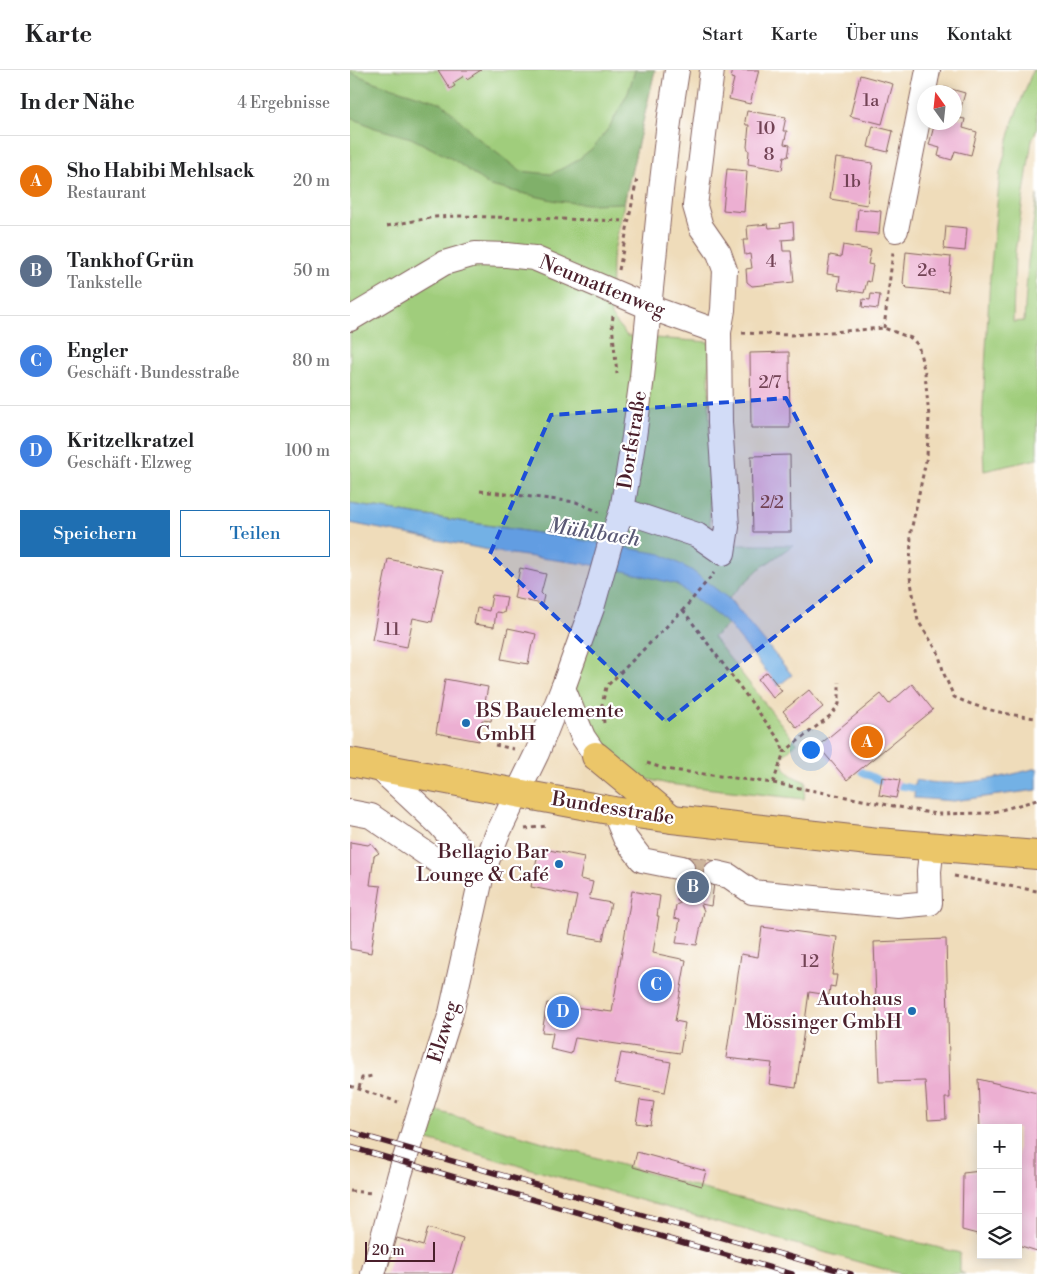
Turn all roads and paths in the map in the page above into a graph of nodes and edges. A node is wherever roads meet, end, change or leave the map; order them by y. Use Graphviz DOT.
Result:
graph roads {
  1 [pos="677,70"];
  2 [pos="712,70"];
  3 [pos="928,70"];
  4 [pos="627,221"];
  5 [pos="387,226"];
  6 [pos="896,230"];
  7 [pos="649,308"];
  8 [pos="350,319"];
  9 [pos="884,328"];
  10 [pos="719,332"];
  11 [pos="480,491"];
  12 [pos="619,515"];
  13 [pos="711,577"];
  14 [pos="683,610"];
  15 [pos="838,682"];
  16 [pos="563,688"];
  17 [pos="1037,718"];
  18 [pos="604,726"];
  19 [pos="784,752"];
  20 [pos="596,756"];
  21 [pos="350,762"];
  22 [pos="642,762"];
  23 [pos="378,767"];
  24 [pos="773,783"];
  25 [pos="517,793"];
  26 [pos="1037,800"];
  27 [pos="614,811"];
  28 [pos="350,812"];
  29 [pos="672,819"];
  30 [pos="932,845"];
  31 [pos="1037,855"];
  32 [pos="682,868"];
  33 [pos="482,874"];
  34 [pos="716,874"];
  35 [pos="372,1076"];
  36 [pos="350,1086"];
  37 [pos="359,1088"];
  38 [pos="420,1109"];
  39 [pos="373,1274"];
  1 -- 7 [label="street, Dorfstraße"];
  2 -- 10 [label="street"];
  3 -- 6 [label="street"];
  4 -- 5 [label="path"];
  6 -- 9 [label="path"];
  7 -- 8 [label="street, Neumattenweg"];
  7 -- 10 [label="street, Neumattenweg"];
  7 -- 12 [label="street, Dorfstraße"];
  9 -- 10 [label="path"];
  9 -- 17 [label="path"];
  10 -- 12 [label="street"];
  11 -- 12 [label="path"];
  12 -- 16 [label="street, Dorfstraße"];
  13 -- 14 [label="path"];
  14 -- 18 [label="path"];
  14 -- 19 [label="path"];
  15 -- 19 [label="path"];
  16 -- 20 [label="street"];
  16 -- 25 [label="street, Dorfstraße"];
  19 -- 24 [label="path"];
  20 -- 29 [label="main road"];
  21 -- 23 [label="main road, Bundesstraße"];
  22 -- 24 [label="path"];
  23 -- 25 [label="main road, Bundesstraße"];
  23 -- 33 [label="street"];
  24 -- 26 [label="path"];
  25 -- 27 [label="main road, Bundesstraße"];
  25 -- 33 [label="street, Elzweg"];
  27 -- 29 [label="main road, Bundesstraße"];
  27 -- 32 [label="street"];
  28 -- 33 [label="street"];
  29 -- 30 [label="main road, Bundesstraße"];
  30 -- 31 [label="main road, Bundesstraße"];
  30 -- 34 [label="street"];
  33 -- 38 [label="street, Elzweg"];
  35 -- 37 [label="path"];
  36 -- 37 [label="path"];
  37 -- 38 [label="path"];
  38 -- 39 [label="street, Elzweg"];
}
